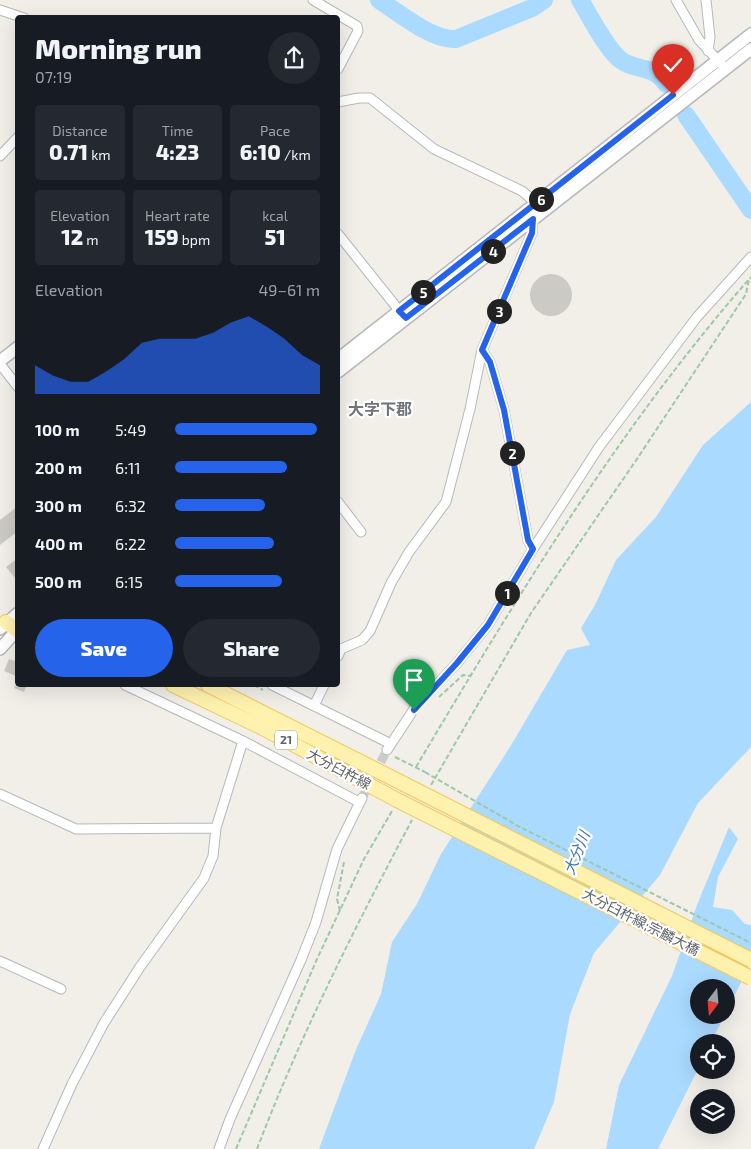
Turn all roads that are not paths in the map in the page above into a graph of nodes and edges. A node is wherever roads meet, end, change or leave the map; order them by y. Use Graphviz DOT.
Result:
graph roads {
  1 [pos="313,0"];
  2 [pos="676,0"];
  3 [pos="706,0"];
  4 [pos="0,10"];
  5 [pos="15,15"];
  6 [pos="338,15"];
  7 [pos="340,16"];
  8 [pos="751,34"];
  9 [pos="751,49"];
  10 [pos="708,51"];
  11 [pos="722,64"];
  12 [pos="340,65"];
  13 [pos="340,102"];
  14 [pos="15,140"];
  15 [pos="0,156"];
  16 [pos="536,203"];
  17 [pos="533,219"];
  18 [pos="340,237"];
  19 [pos="751,257"];
  20 [pos="402,315"];
  21 [pos="15,350"];
  22 [pos="482,350"];
  23 [pos="340,358"];
  24 [pos="0,363"];
  25 [pos="340,370"];
  26 [pos="15,382"];
  27 [pos="340,505"];
  28 [pos="361,532"];
  29 [pos="533,549"];
  30 [pos="11,626"];
  31 [pos="0,649"];
  32 [pos="340,651"];
  33 [pos="129,687"];
  34 [pos="177,687"];
  35 [pos="212,687"];
  36 [pos="276,687"];
  37 [pos="323,687"];
  38 [pos="314,706"];
  39 [pos="243,741"];
  40 [pos="404,784"];
  41 [pos="0,794"];
  42 [pos="395,805"];
  43 [pos="216,828"];
  44 [pos="751,960"];
  45 [pos="0,961"];
  46 [pos="751,978"];
  47 [pos="61,989"];
  48 [pos="44,1149"];
  49 [pos="219,1149"];
  1 -- 6 [label="street"];
  2 -- 10 [label="street"];
  3 -- 10 [label="street"];
  4 -- 5 [label="street"];
  7 -- 12 [label="street"];
  8 -- 11 [label="street"];
  9 -- 11 [label="street"];
  10 -- 11 [label="street"];
  11 -- 16 [label="street"];
  11 -- 17 [label="street"];
  13 -- 16 [label="street"];
  14 -- 15 [label="street"];
  16 -- 20 [label="street"];
  17 -- 20 [label="street"];
  17 -- 22 [label="street"];
  18 -- 20 [label="street"];
  19 -- 29 [label="street"];
  20 -- 23 [label="street"];
  20 -- 25 [label="street"];
  21 -- 24 [label="street"];
  22 -- 29 [label="street"];
  22 -- 32 [label="street"];
  24 -- 26 [label="street"];
  27 -- 28 [label="street"];
  29 -- 38 [label="street"];
  30 -- 31 [label="street"];
  33 -- 39 [label="street"];
  34 -- 42 [label="main road, 大分臼杵線 / 21"];
  35 -- 40 [label="main road, 大分臼杵線 / 21"];
  36 -- 38 [label="street"];
  37 -- 38 [label="street"];
  39 -- 43 [label="street"];
  39 -- 49 [label="street"];
  40 -- 44 [label="main road, 大分臼杵線;宗麟大橋 / 21, bridge"];
  41 -- 43 [label="street"];
  42 -- 46 [label="main road, 大分臼杵線;宗麟大橋 / 21, bridge"];
  43 -- 48 [label="street"];
  45 -- 47 [label="street"];
}
